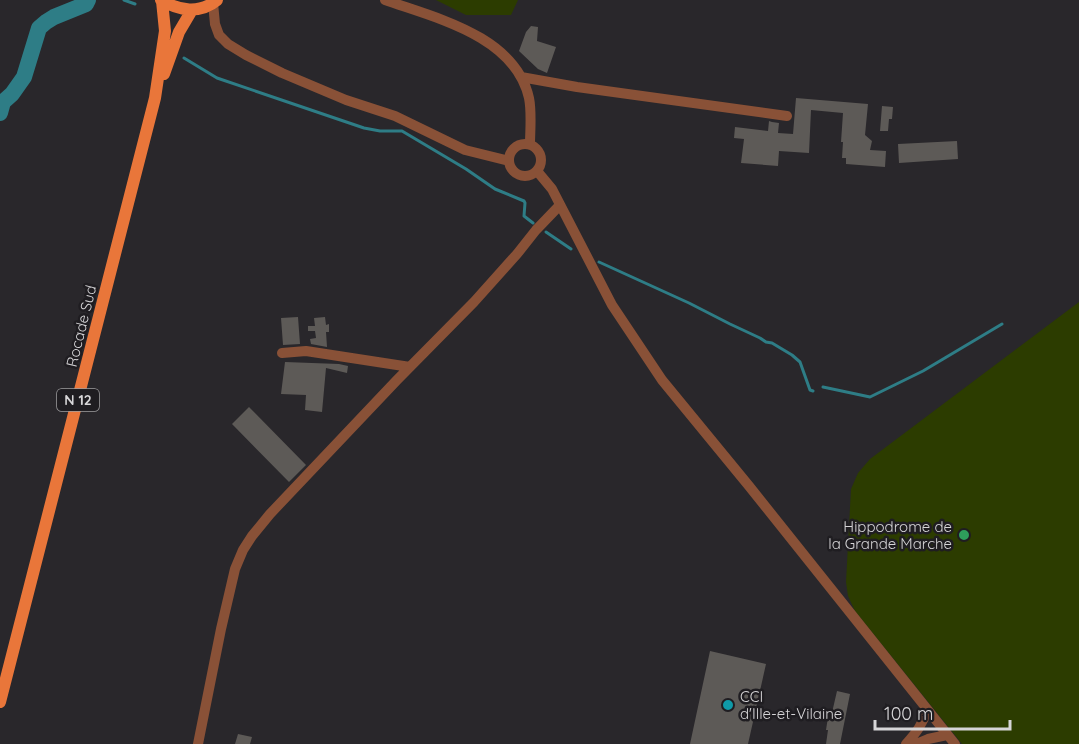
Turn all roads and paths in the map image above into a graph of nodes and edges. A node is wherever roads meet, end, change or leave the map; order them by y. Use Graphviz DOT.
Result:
graph roads {
  1 [pos="161,0"];
  2 [pos="385,0"];
  3 [pos="215,2"];
  4 [pos="192,10"];
  5 [pos="521,78"];
  6 [pos="155,98"];
  7 [pos="787,117"];
  8 [pos="530,145"];
  9 [pos="508,161"];
  10 [pos="537,171"];
  11 [pos="560,205"];
  12 [pos="282,353"];
  13 [pos="410,367"];
  14 [pos="0,702"];
  15 [pos="927,710"];
  16 [pos="951,740"];
  17 [pos="198,744"];
  18 [pos="906,744"];
  19 [pos="916,744"];
  1 -- 4 [label="main road"];
  1 -- 6 [label="main road, Rocade Sud / N 12"];
  2 -- 5 [label="street"];
  3 -- 4 [label="main road"];
  3 -- 9 [label="street"];
  4 -- 6 [label="main road, Rocade Sud / N 12"];
  5 -- 7 [label="street"];
  5 -- 8 [label="street"];
  6 -- 14 [label="main road, Rocade Sud / N 12"];
  8 -- 9 [label="street"];
  8 -- 10 [label="street"];
  9 -- 10 [label="street"];
  10 -- 11 [label="street"];
  11 -- 13 [label="street"];
  11 -- 15 [label="street"];
  12 -- 13 [label="street"];
  13 -- 17 [label="street"];
  15 -- 16 [label="street"];
  15 -- 18 [label="street"];
  16 -- 19 [label="street"];
}
